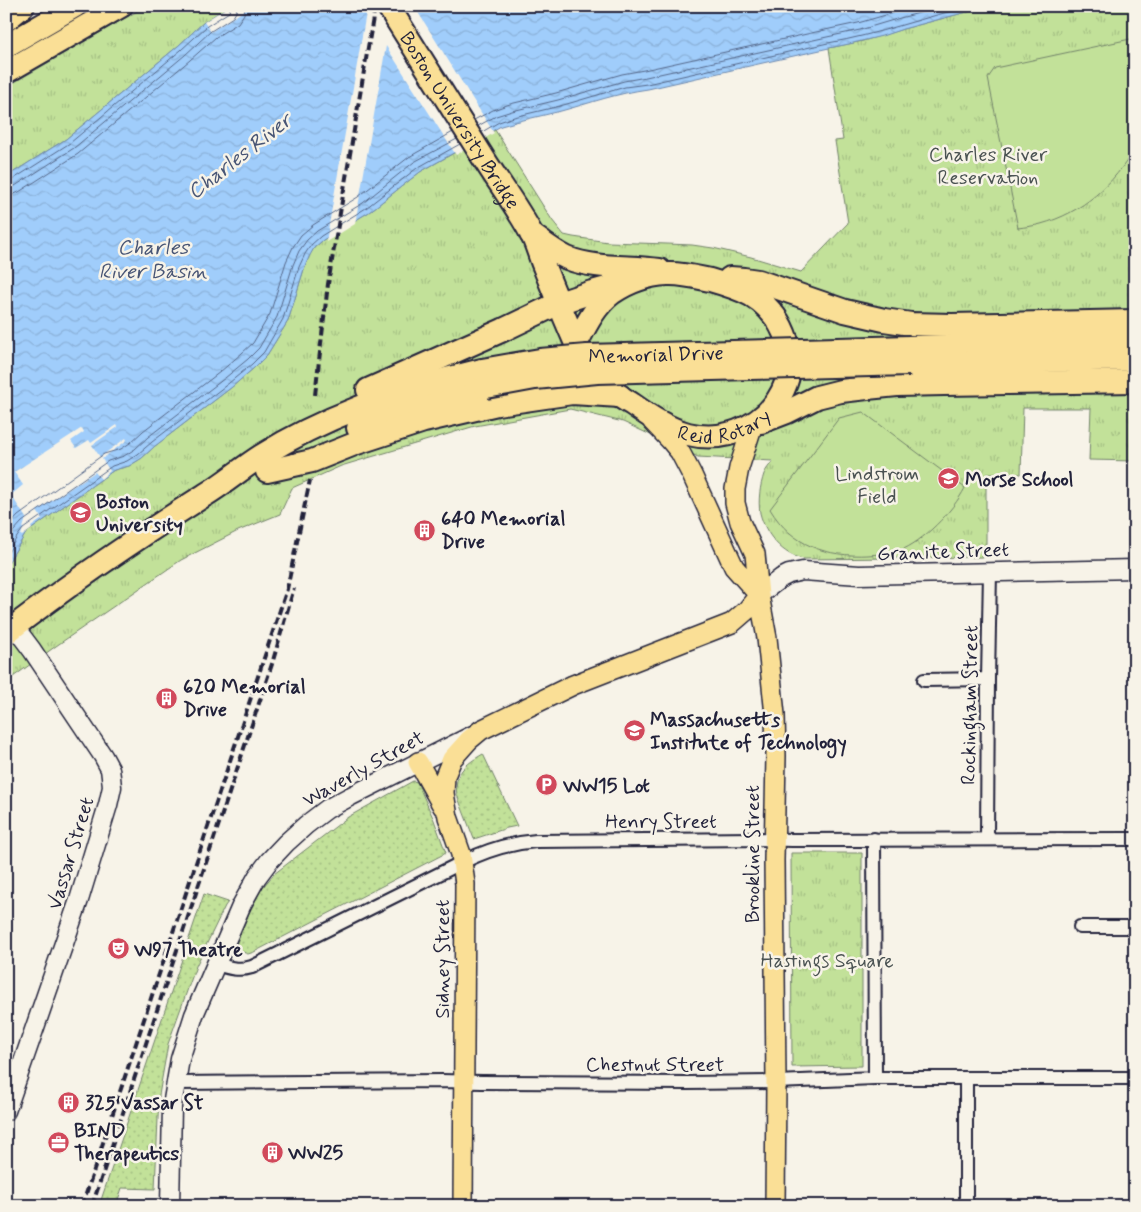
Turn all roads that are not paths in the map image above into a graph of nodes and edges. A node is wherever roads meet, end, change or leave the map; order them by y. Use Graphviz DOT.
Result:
graph roads {
  1 [pos="22,6"];
  2 [pos="75,6"];
  3 [pos="121,6"];
  4 [pos="388,6"];
  5 [pos="6,20"];
  6 [pos="6,46"];
  7 [pos="6,72"];
  8 [pos="531,234"];
  9 [pos="678,274"];
  10 [pos="645,278"];
  11 [pos="706,279"];
  12 [pos="559,303"];
  13 [pos="1135,321"];
  14 [pos="1135,342"];
  15 [pos="576,344"];
  16 [pos="910,355"];
  17 [pos="1135,359"];
  18 [pos="1135,381"];
  19 [pos="620,396"];
  20 [pos="646,413"];
  21 [pos="753,424"];
  22 [pos="264,464"];
  23 [pos="1135,568"];
  24 [pos="990,572"];
  25 [pos="759,594"];
  26 [pos="10,629"];
  27 [pos="988,679"];
  28 [pos="924,680"];
  29 [pos="481,730"];
  30 [pos="418,762"];
  31 [pos="448,817"];
  32 [pos="775,839"];
  33 [pos="874,839"];
  34 [pos="987,839"];
  35 [pos="1135,839"];
  36 [pos="463,862"];
  37 [pos="1080,926"];
  38 [pos="1135,927"];
  39 [pos="216,964"];
  40 [pos="875,1078"];
  41 [pos="966,1078"];
  42 [pos="1135,1078"];
  43 [pos="464,1082"];
  44 [pos="776,1082"];
  45 [pos="176,1083"];
  46 [pos="6,1111"];
  47 [pos="170,1206"];
  48 [pos="463,1206"];
  49 [pos="775,1206"];
  50 [pos="966,1206"];
  1 -- 5 [label="highway"];
  2 -- 6 [label="highway"];
  3 -- 7 [label="highway"];
  4 -- 8 [label="highway, Boston University Bridge"];
  8 -- 9 [label="highway, Boston University Bridge"];
  8 -- 12 [label="highway, Boston University Bridge"];
  9 -- 10 [label="highway, Reid Rotary"];
  9 -- 11 [label="highway, Reid Rotary"];
  10 -- 12 [label="highway"];
  10 -- 15 [label="highway, Reid Rotary"];
  11 -- 13 [label="highway"];
  11 -- 21 [label="highway, Reid Rotary"];
  12 -- 15 [label="highway, Boston University Bridge"];
  12 -- 22 [label="highway"];
  14 -- 16 [label="highway, Memorial Drive"];
  15 -- 19 [label="highway, Reid Rotary"];
  16 -- 17 [label="highway, Memorial Drive"];
  16 -- 22 [label="highway, Memorial Drive, bridge"];
  18 -- 21 [label="highway"];
  19 -- 20 [label="highway, Reid Rotary"];
  19 -- 22 [label="highway"];
  20 -- 21 [label="highway, Reid Rotary"];
  20 -- 25 [label="main road"];
  21 -- 25 [label="main road, Brookline Street"];
  22 -- 26 [label="highway, Memorial Drive"];
  23 -- 24 [label="main road, Granite Street"];
  24 -- 25 [label="main road, Granite Street"];
  24 -- 27 [label="street, Rockingham Street"];
  25 -- 29 [label="main road, Waverly Street"];
  25 -- 32 [label="main road, Brookline Street"];
  26 -- 46 [label="main road, Vassar Street"];
  27 -- 28 [label="street"];
  27 -- 34 [label="street, Rockingham Street"];
  29 -- 30 [label="main road, Waverly Street"];
  29 -- 31 [label="main road, Sidney Street"];
  30 -- 31 [label="main road"];
  30 -- 39 [label="main road, Waverly Street"];
  31 -- 36 [label="main road, Sidney Street"];
  32 -- 33 [label="street, Henry Street"];
  32 -- 36 [label="street, Henry Street"];
  32 -- 44 [label="main road, Brookline Street"];
  33 -- 34 [label="street, Henry Street"];
  33 -- 40 [label="street"];
  34 -- 35 [label="street, Henry Street"];
  36 -- 39 [label="street, Henry Street"];
  36 -- 43 [label="main road, Sidney Street"];
  37 -- 38 [label="street"];
  39 -- 45 [label="main road, Waverly Street"];
  40 -- 41 [label="street, Chestnut Street"];
  40 -- 44 [label="street, Chestnut Street"];
  41 -- 42 [label="street, Chestnut Street"];
  41 -- 50 [label="street"];
  43 -- 44 [label="street, Chestnut Street"];
  43 -- 45 [label="street, Chestnut Street"];
  43 -- 48 [label="main road, Sidney Street"];
  44 -- 49 [label="main road, Brookline Street"];
  45 -- 47 [label="main road, Waverly Street"];
}
